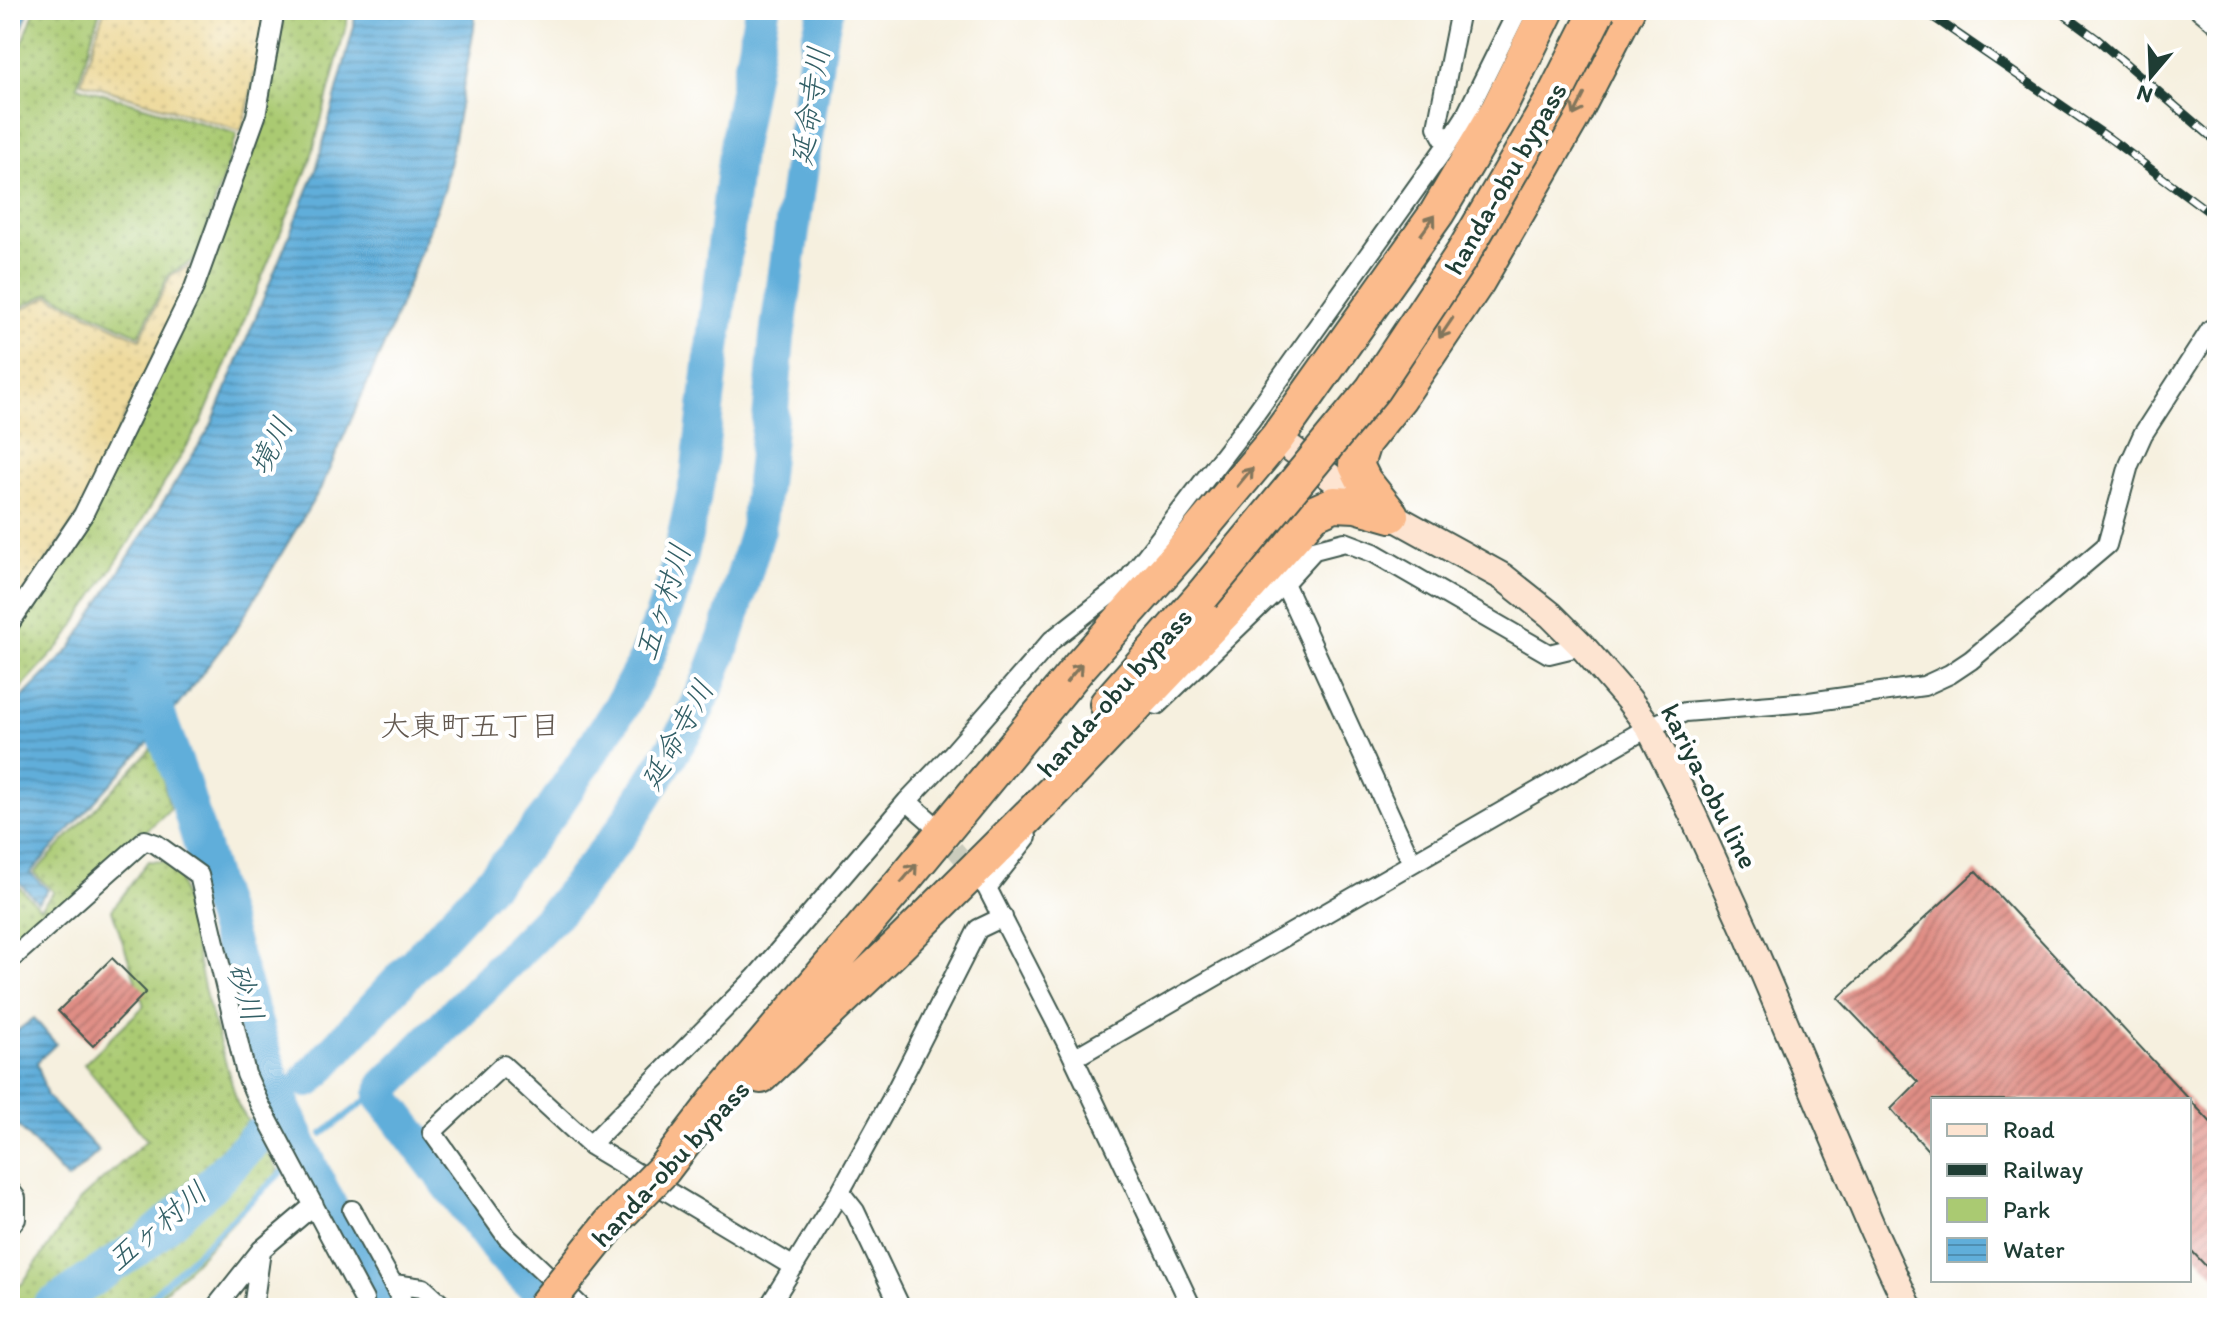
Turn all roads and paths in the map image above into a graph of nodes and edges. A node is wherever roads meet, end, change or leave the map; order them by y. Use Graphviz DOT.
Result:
graph roads {
  1 [pos="275,10"];
  2 [pos="1460,10"];
  3 [pos="1518,10"];
  4 [pos="1547,10"];
  5 [pos="1598,10"];
  6 [pos="1627,10"];
  7 [pos="2200,10"];
  8 [pos="2217,24"];
  9 [pos="1447,145"];
  10 [pos="2211,329"];
  11 [pos="1277,438"];
  12 [pos="1391,515"];
  13 [pos="1284,583"];
  14 [pos="10,623"];
  15 [pos="1582,646"];
  16 [pos="1649,727"];
  17 [pos="907,801"];
  18 [pos="931,822"];
  19 [pos="1412,863"];
  20 [pos="1003,917"];
  21 [pos="10,960"];
  22 [pos="1074,1058"];
  23 [pos="590,1145"];
  24 [pos="663,1170"];
  25 [pos="10,1190"];
  26 [pos="840,1192"];
  27 [pos="314,1205"];
  28 [pos="352,1210"];
  29 [pos="10,1226"];
  30 [pos="261,1250"];
  31 [pos="794,1267"];
  32 [pos="394,1285"];
  33 [pos="365,1303"];
  34 [pos="215,1308"];
  35 [pos="253,1308"];
  36 [pos="406,1308"];
  37 [pos="445,1308"];
  38 [pos="543,1308"];
  39 [pos="582,1308"];
  40 [pos="768,1308"];
  41 [pos="901,1308"];
  42 [pos="1192,1308"];
  43 [pos="1909,1308"];
  1 -- 14 [label="street"];
  2 -- 9 [label="street"];
  3 -- 9 [label="street"];
  11 -- 4 [label="highway, one-way"];
  5 -- 24 [label="highway, handa-obu bypass, bridge"];
  6 -- 12 [label="highway, one-way"];
  7 -- 8 [label="street"];
  9 -- 17 [label="street"];
  10 -- 16 [label="street"];
  11 -- 12 [label="main road, kariya-obu line"];
  24 -- 11 [label="highway, one-way"];
  12 -- 15 [label="main road, kariya-obu line"];
  12 -- 24 [label="highway"];
  13 -- 15 [label="street"];
  13 -- 19 [label="street"];
  13 -- 20 [label="street"];
  15 -- 16 [label="main road, kariya-obu line"];
  16 -- 19 [label="street"];
  16 -- 43 [label="main road, kariya-obu line"];
  17 -- 18 [label="street"];
  17 -- 23 [label="street"];
  19 -- 22 [label="street"];
  20 -- 22 [label="street"];
  20 -- 26 [label="street"];
  21 -- 27 [label="street"];
  22 -- 42 [label="street"];
  23 -- 31 [label="street"];
  23 -- 39 [label="street"];
  24 -- 38 [label="highway, handa-obu bypass, bridge"];
  25 -- 29 [label="street"];
  26 -- 31 [label="street"];
  26 -- 41 [label="street"];
  27 -- 30 [label="street"];
  27 -- 33 [label="street"];
  28 -- 32 [label="street"];
  30 -- 34 [label="street"];
  30 -- 35 [label="street"];
  31 -- 40 [label="street"];
  32 -- 33 [label="street"];
  32 -- 36 [label="street"];
  32 -- 37 [label="street"];
}
